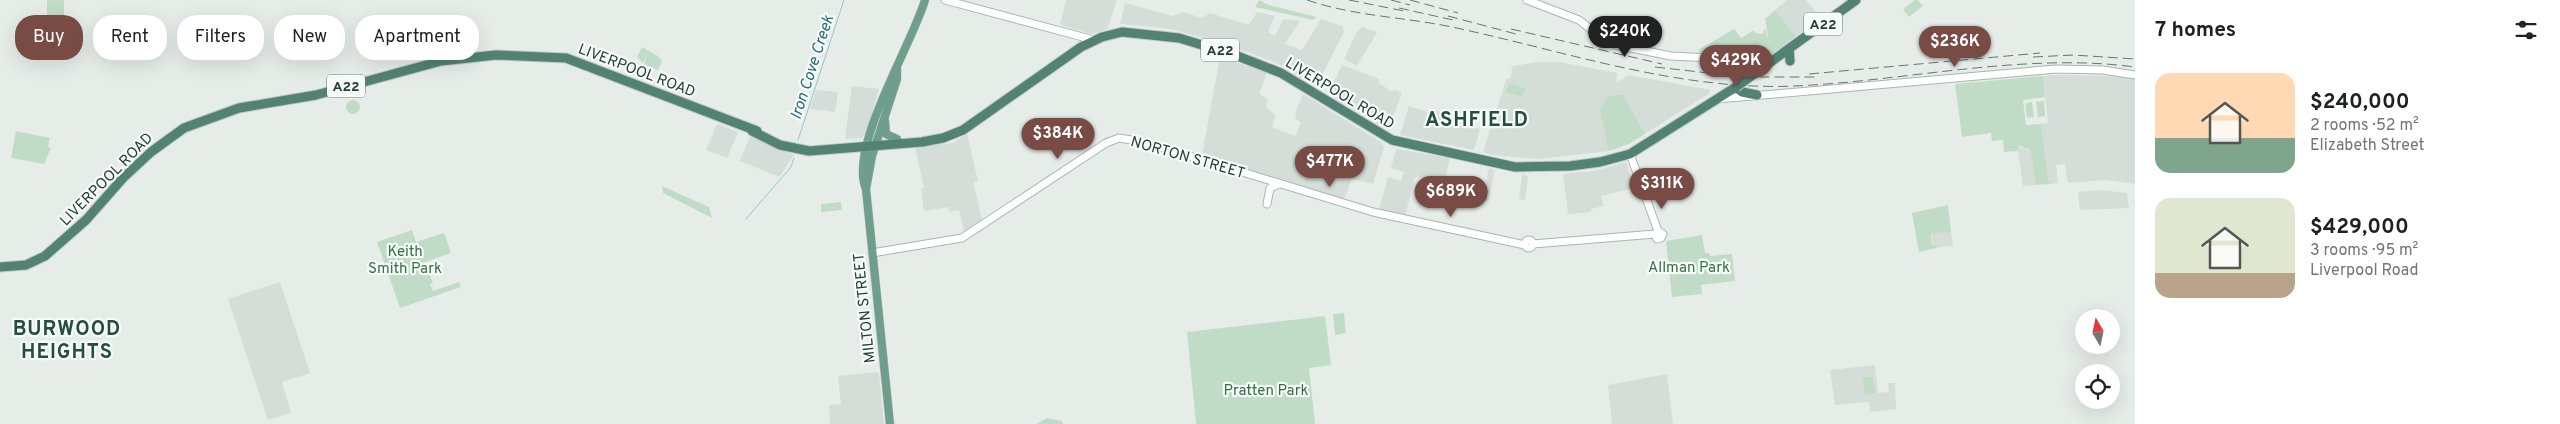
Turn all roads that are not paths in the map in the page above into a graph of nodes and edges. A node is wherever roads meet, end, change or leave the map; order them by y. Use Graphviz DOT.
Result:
graph roads {
  1 [pos="925,0"];
  2 [pos="945,0"];
  3 [pos="1527,0"];
  4 [pos="1856,0"];
  5 [pos="1094,40"];
  6 [pos="1790,49"];
  7 [pos="1790,61"];
  8 [pos="1755,67"];
  9 [pos="897,68"];
  10 [pos="2135,75"];
  11 [pos="1736,86"];
  12 [pos="1757,96"];
  13 [pos="1717,99"];
  14 [pos="885,114"];
  15 [pos="970,123"];
  16 [pos="896,140"];
  17 [pos="872,144"];
  18 [pos="1630,154"];
  19 [pos="1282,184"];
  20 [pos="1267,204"];
  21 [pos="872,253"];
  22 [pos="0,267"];
  23 [pos="890,424"];
  1 -- 9 [label="main road"];
  2 -- 5 [label="main road"];
  3 -- 8 [label="main road"];
  4 -- 6 [label="highway, LIVERPOOL ROAD / A22"];
  5 -- 15 [label="highway, LIVERPOOL ROAD / A22"];
  5 -- 18 [label="highway, LIVERPOOL ROAD / A22"];
  6 -- 7 [label="highway"];
  6 -- 8 [label="highway, LIVERPOOL ROAD / A22, bridge"];
  8 -- 11 [label="highway, LIVERPOOL ROAD / A22, bridge"];
  9 -- 14 [label="main road"];
  9 -- 17 [label="main road"];
  10 -- 12 [label="main road"];
  11 -- 12 [label="highway"];
  11 -- 13 [label="highway, LIVERPOOL ROAD / A22"];
  12 -- 13 [label="main road"];
  13 -- 18 [label="highway, LIVERPOOL ROAD / A22"];
  14 -- 16 [label="main road"];
  14 -- 17 [label="main road"];
  15 -- 16 [label="highway, LIVERPOOL ROAD / A22"];
  15 -- 17 [label="highway, LIVERPOOL ROAD / A22"];
  16 -- 17 [label="highway, LIVERPOOL ROAD / A22"];
  17 -- 21 [label="main road, MILTON STREET"];
  17 -- 22 [label="highway, LIVERPOOL ROAD / A22"];
  18 -- 19 [label="main road, NORTON STREET"];
  19 -- 20 [label="main road"];
  19 -- 21 [label="main road, NORTON STREET"];
  21 -- 23 [label="main road, MILTON STREET"];
}
